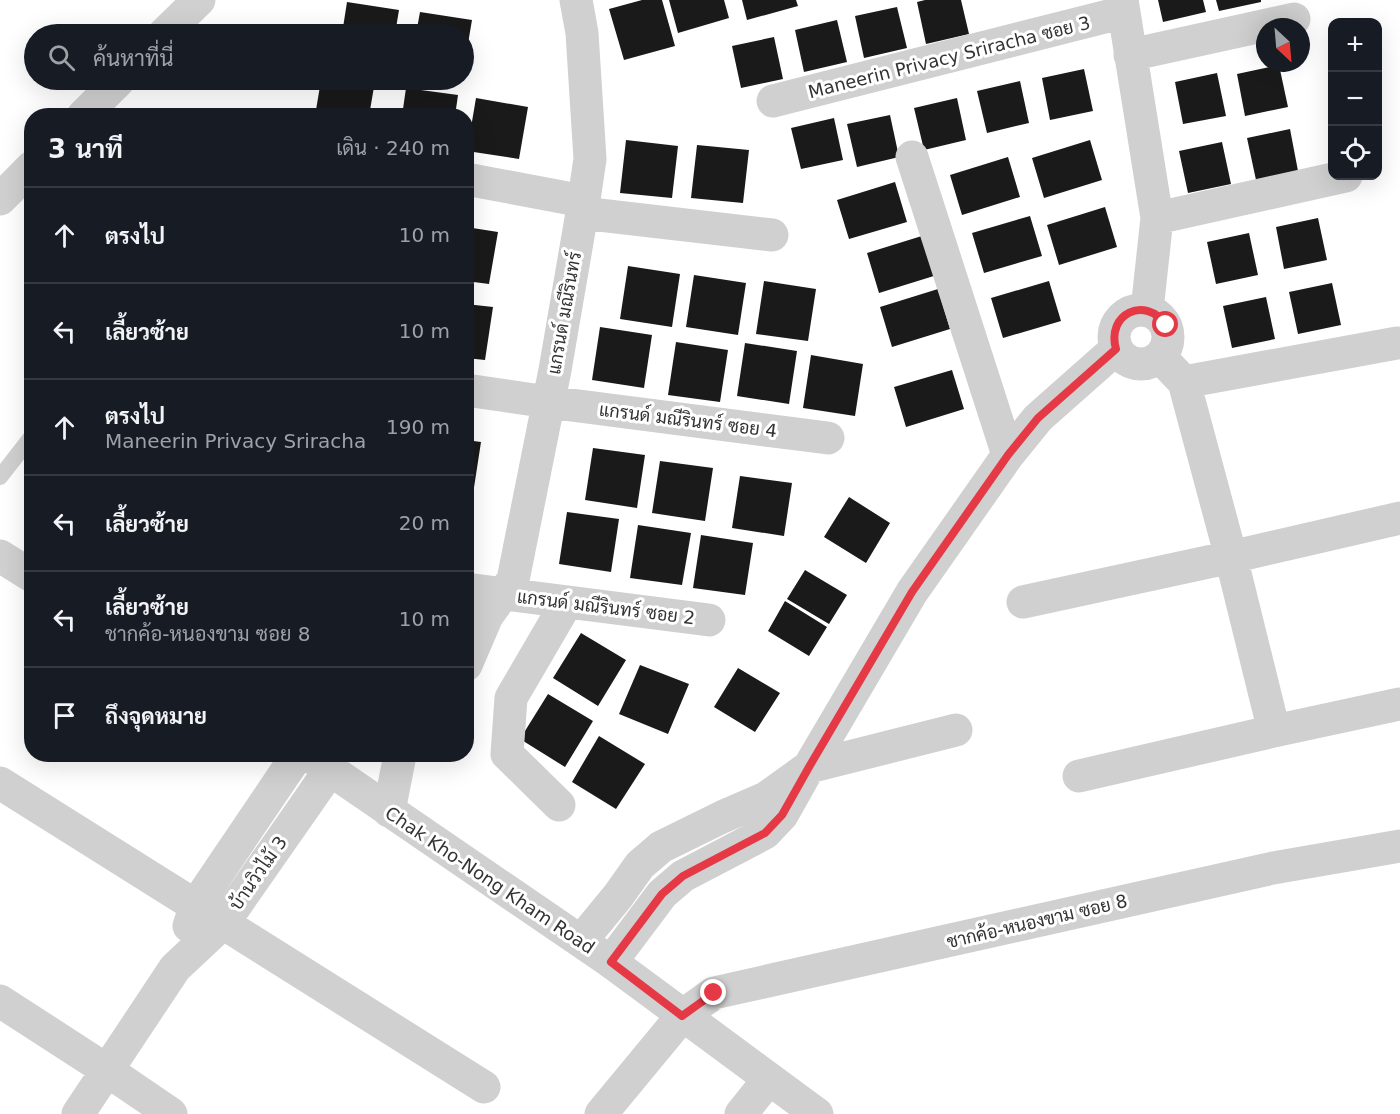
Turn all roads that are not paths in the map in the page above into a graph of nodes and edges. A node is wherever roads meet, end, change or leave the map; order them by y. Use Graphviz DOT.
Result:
graph roads {
  1 [pos="199,0"];
  2 [pos="576,0"];
  3 [pos="1123,6"];
  4 [pos="174,24"];
  5 [pos="1256,27"];
  6 [pos="1130,55"];
  7 [pos="109,90"];
  8 [pos="773,101"];
  9 [pos="91,108"];
  10 [pos="912,157"];
  11 [pos="24,175"];
  12 [pos="474,180"];
  13 [pos="1328,180"];
  14 [pos="0,199"];
  15 [pos="582,207"];
  16 [pos="1157,218"];
  17 [pos="772,235"];
  18 [pos="1147,310"];
  19 [pos="1397,343"];
  20 [pos="1116,349"];
  21 [pos="1160,357"];
  22 [pos="1184,382"];
  23 [pos="474,391"];
  24 [pos="548,402"];
  25 [pos="828,438"];
  26 [pos="24,446"];
  27 [pos="1008,455"];
  28 [pos="0,477"];
  29 [pos="1400,518"];
  30 [pos="0,556"];
  31 [pos="1230,557"];
  32 [pos="24,571"];
  33 [pos="474,598"];
  34 [pos="567,602"];
  35 [pos="1023,602"];
  36 [pos="486,612"];
  37 [pos="709,620"];
  38 [pos="474,644"];
  39 [pos="1400,704"];
  40 [pos="956,730"];
  41 [pos="1274,731"];
  42 [pos="314,762"];
  43 [pos="314,762"];
  44 [pos="320,762"];
  45 [pos="400,762"];
  46 [pos="809,767"];
  47 [pos="1079,776"];
  48 [pos="0,783"];
  49 [pos="559,805"];
  50 [pos="389,811"];
  51 [pos="1400,846"];
  52 [pos="196,905"];
  53 [pos="224,922"];
  54 [pos="581,941"];
  55 [pos="611,962"];
  56 [pos="175,968"];
  57 [pos="0,1001"];
  58 [pos="682,1016"];
  59 [pos="108,1071"];
  60 [pos="769,1079"];
  61 [pos="484,1087"];
  62 [pos="78,1114"];
  63 [pos="171,1114"];
  64 [pos="601,1114"];
  65 [pos="741,1114"];
  66 [pos="817,1114"];
  1 -- 4 [label="street"];
  2 -- 15 [label="street, แกรนด์ มณีรินทร์"];
  3 -- 6 [label="street"];
  3 -- 8 [label="street, Maneerin Privacy Sriracha ซอย 3"];
  5 -- 6 [label="street"];
  6 -- 16 [label="street"];
  7 -- 9 [label="street"];
  10 -- 27 [label="street"];
  11 -- 14 [label="street"];
  12 -- 15 [label="street"];
  13 -- 16 [label="street"];
  15 -- 17 [label="street"];
  15 -- 24 [label="street, แกรนด์ มณีรินทร์"];
  16 -- 18 [label="street"];
  18 -- 20 [label="street"];
  18 -- 21 [label="street"];
  19 -- 22 [label="street"];
  20 -- 21 [label="street"];
  20 -- 27 [label="street"];
  21 -- 22 [label="street"];
  22 -- 31 [label="street"];
  23 -- 24 [label="street, แกรนด์ มณีรินทร์ ซอย 4"];
  24 -- 25 [label="street, แกรนด์ มณีรินทร์ ซอย 4"];
  24 -- 36 [label="street, แกรนด์ มณีรินทร์"];
  26 -- 28 [label="lane"];
  27 -- 46 [label="street"];
  29 -- 31 [label="street"];
  30 -- 32 [label="street"];
  31 -- 35 [label="street"];
  31 -- 41 [label="street"];
  33 -- 36 [label="street, แกรนด์ มณีรินทร์ ซอย 2"];
  34 -- 36 [label="street, แกรนด์ มณีรินทร์ ซอย 2"];
  34 -- 37 [label="street, แกรนด์ มณีรินทร์ ซอย 2"];
  34 -- 49 [label="street"];
  36 -- 38 [label="street, แกรนด์ มณีรินทร์"];
  39 -- 41 [label="street"];
  40 -- 46 [label="street"];
  41 -- 47 [label="street"];
  42 -- 52 [label="street, บ้านวิวไม้ 3"];
  43 -- 53 [label="street, บ้านวิวไม้ 3"];
  44 -- 50 [label="street, Chak Kho-Nong Kham Road"];
  45 -- 50 [label="street"];
  46 -- 54 [label="street"];
  46 -- 55 [label="street"];
  48 -- 52 [label="street"];
  50 -- 54 [label="street, Chak Kho-Nong Kham Road"];
  51 -- 58 [label="street, ชากค้อ-หนองขาม ซอย 8"];
  52 -- 53 [label="street"];
  52 -- 56 [label="street, บ้านวิวไม้ 3"];
  53 -- 56 [label="street, บ้านวิวไม้ 3"];
  53 -- 61 [label="street"];
  54 -- 55 [label="street, Chak Kho-Nong Kham Road"];
  55 -- 58 [label="street, Chak Kho-Nong Kham Road"];
  56 -- 59 [label="street, บ้านวิวไม้ 3"];
  57 -- 59 [label="street"];
  58 -- 60 [label="street, Chak Kho-Nong Kham Road"];
  58 -- 64 [label="street, ชากค้อ-หนองขาม ซอย 8"];
  59 -- 62 [label="street, บ้านวิวไม้ 3"];
  59 -- 63 [label="street"];
  60 -- 65 [label="street"];
  60 -- 66 [label="street, Chak Kho-Nong Kham Road"];
}
